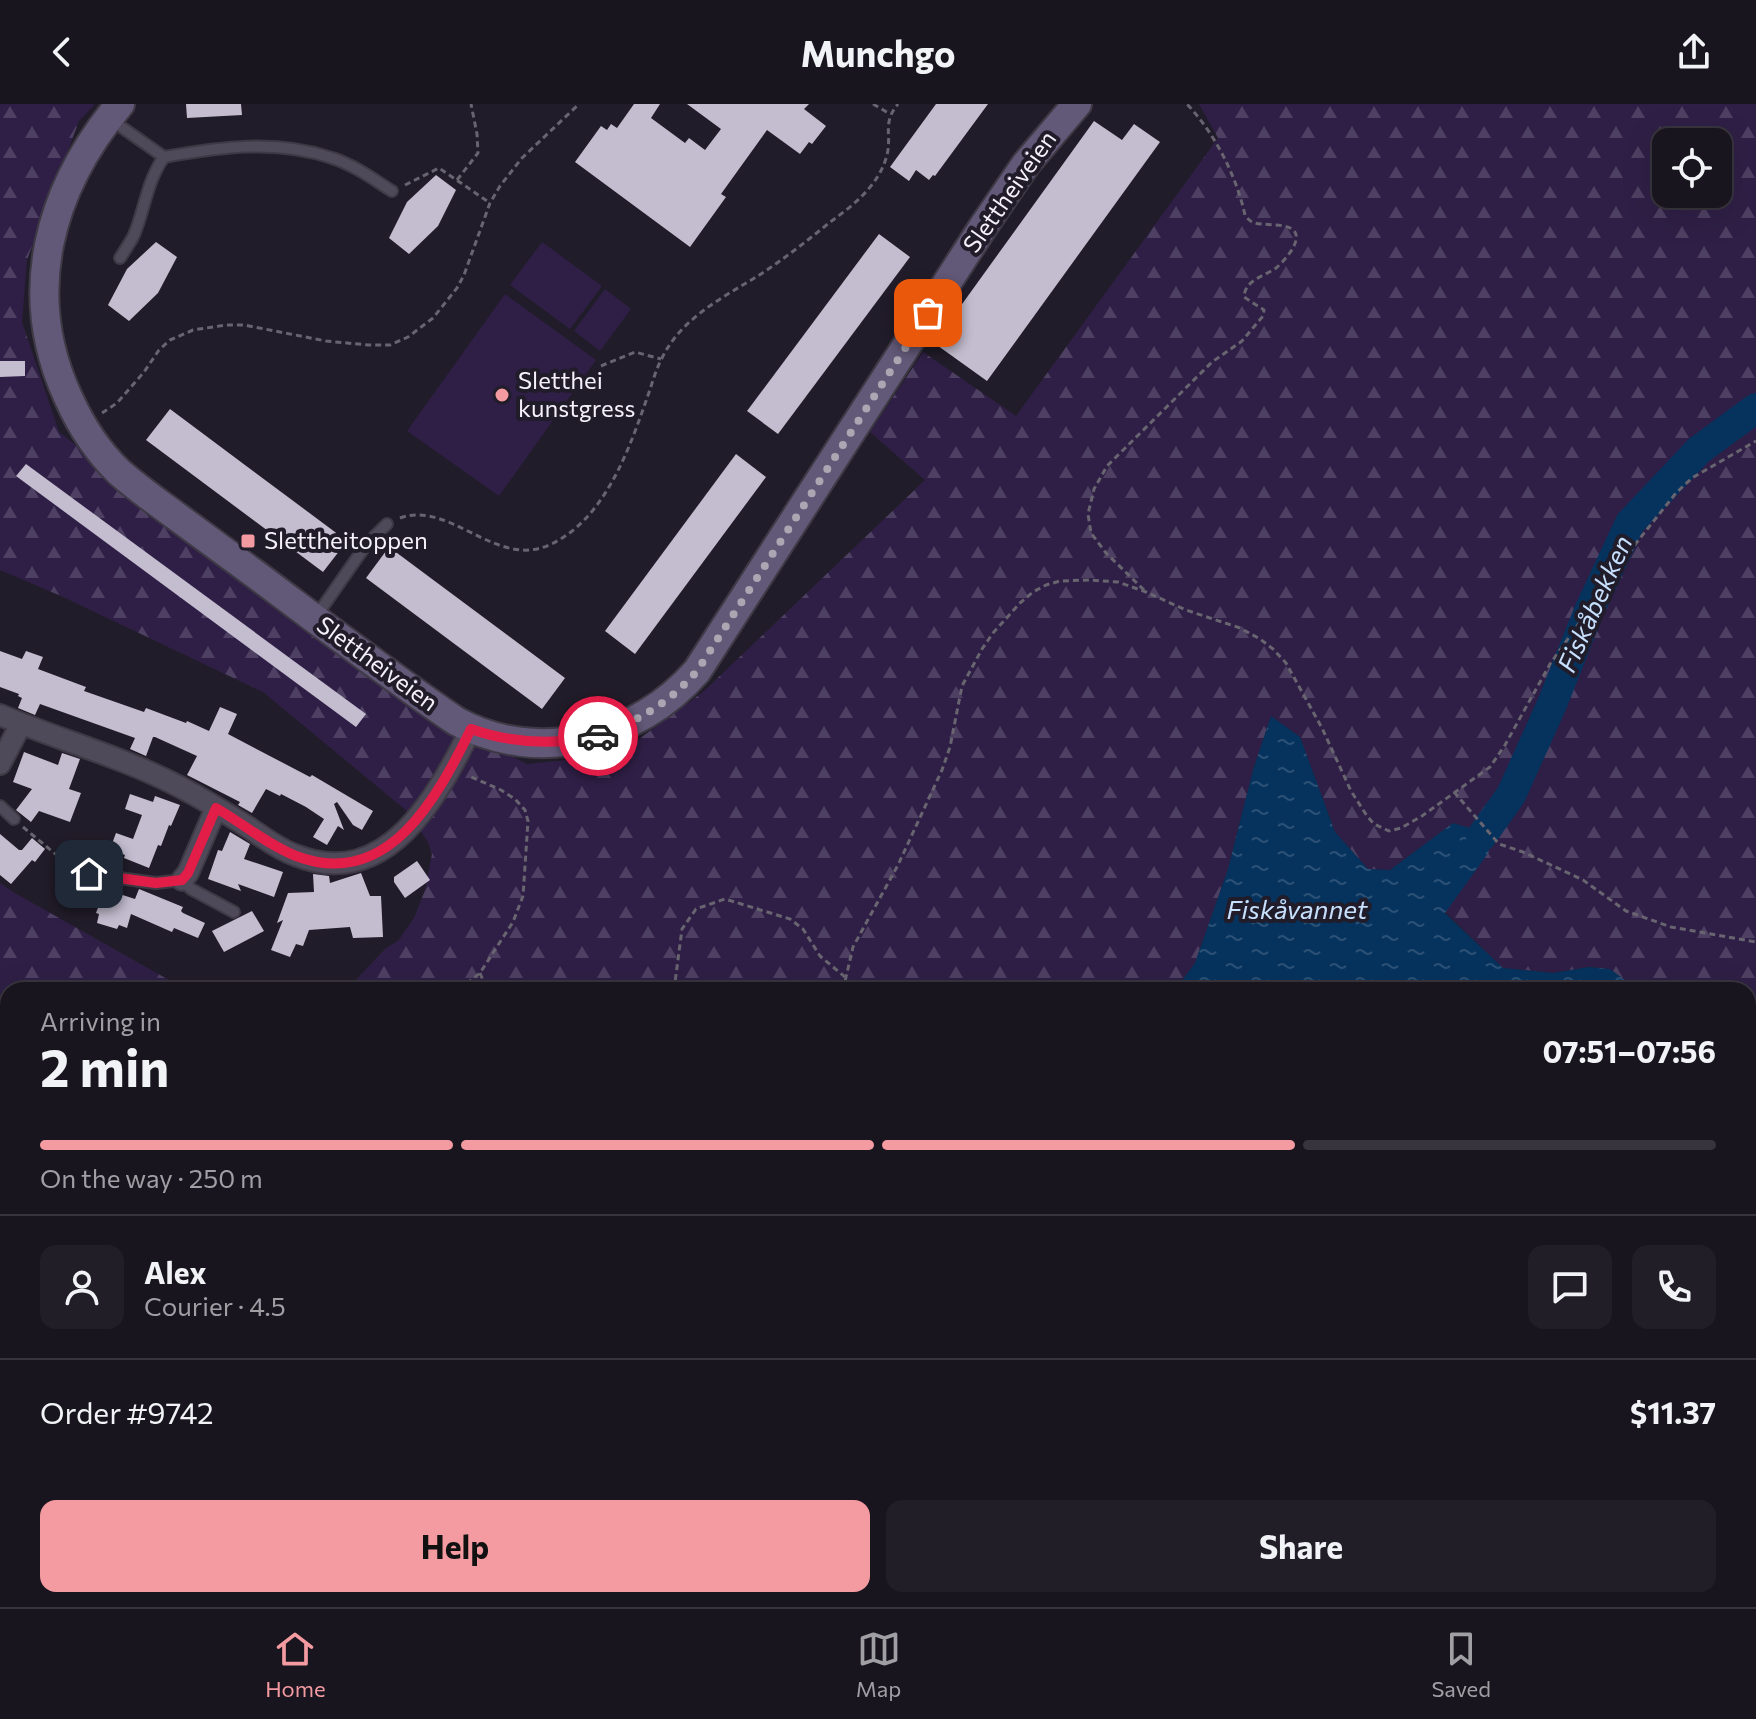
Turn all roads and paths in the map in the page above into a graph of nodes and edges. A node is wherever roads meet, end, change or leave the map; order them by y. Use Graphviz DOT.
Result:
graph roads {
  1 [pos="471,104"];
  2 [pos="579,104"];
  3 [pos="873,104"];
  4 [pos="898,104"];
  5 [pos="1077,104"];
  6 [pos="1187,104"];
  7 [pos="114,111"];
  8 [pos="890,114"];
  9 [pos="164,157"];
  10 [pos="457,180"];
  11 [pos="392,191"];
  12 [pos="490,203"];
  13 [pos="120,258"];
  14 [pos="661,359"];
  15 [pos="601,366"];
  16 [pos="82,425"];
  17 [pos="1756,441"];
  18 [pos="387,524"];
  19 [pos="1146,592"];
  20 [pos="314,619"];
  21 [pos="0,715"];
  22 [pos="21,724"];
  23 [pos="471,729"];
  24 [pos="0,764"];
  25 [pos="451,768"];
  26 [pos="1454,792"];
  27 [pos="0,806"];
  28 [pos="216,808"];
  29 [pos="14,819"];
  30 [pos="89,874"];
  31 [pos="182,880"];
  32 [pos="234,912"];
  33 [pos="1756,942"];
  34 [pos="480,973"];
  35 [pos="845,977"];
  36 [pos="469,982"];
  37 [pos="484,982"];
  38 [pos="675,982"];
  39 [pos="844,982"];
  1 -- 10 [label="path"];
  2 -- 12 [label="path"];
  3 -- 8 [label="path"];
  4 -- 8 [label="path"];
  5 -- 23 [label="street, Slettheiveien"];
  6 -- 19 [label="path"];
  7 -- 9 [label="lane, Slettheiveien"];
  7 -- 16 [label="street, Slettheiveien"];
  8 -- 14 [label="path"];
  9 -- 11 [label="lane"];
  9 -- 13 [label="lane"];
  10 -- 11 [label="path"];
  10 -- 12 [label="path"];
  12 -- 16 [label="path"];
  14 -- 15 [label="path"];
  14 -- 18 [label="path"];
  16 -- 20 [label="street, Slettheiveien"];
  17 -- 26 [label="path"];
  18 -- 20 [label="lane"];
  19 -- 26 [label="path"];
  19 -- 35 [label="path"];
  20 -- 23 [label="street, Slettheiveien"];
  21 -- 22 [label="street"];
  22 -- 24 [label="street"];
  22 -- 28 [label="street"];
  23 -- 25 [label="street"];
  25 -- 28 [label="street"];
  25 -- 34 [label="path"];
  26 -- 33 [label="path"];
  27 -- 29 [label="lane"];
  28 -- 31 [label="street"];
  29 -- 30 [label="path"];
  30 -- 31 [label="lane"];
  31 -- 32 [label="lane"];
  34 -- 36 [label="path"];
  34 -- 37 [label="path"];
  35 -- 38 [label="path"];
  35 -- 39 [label="path"];
}
